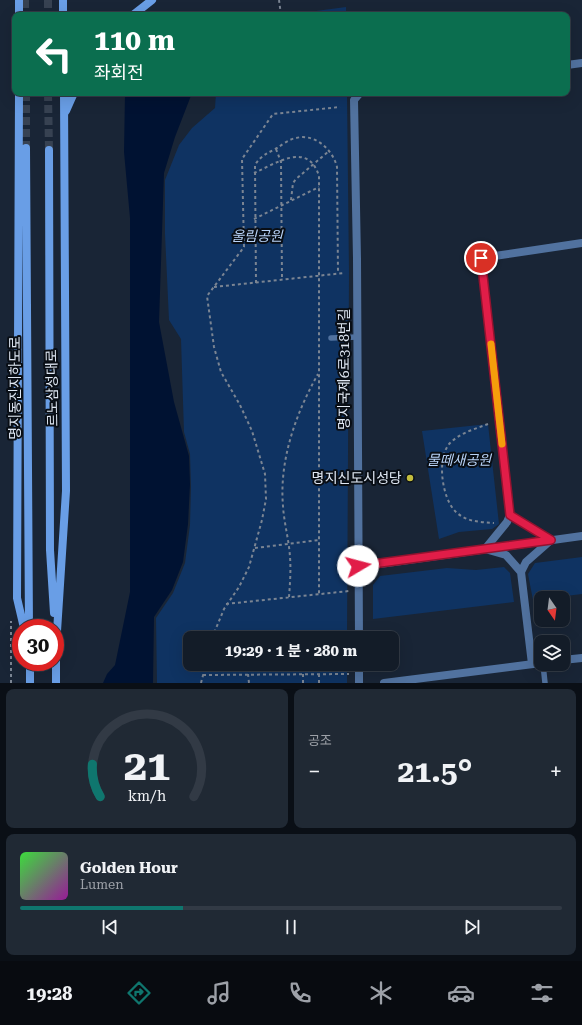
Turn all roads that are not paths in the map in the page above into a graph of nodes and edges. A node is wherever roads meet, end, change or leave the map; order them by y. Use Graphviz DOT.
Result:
graph roads {
  1 [pos="19,0"];
  2 [pos="63,0"];
  3 [pos="152,0"];
  4 [pos="19,12"];
  5 [pos="63,12"];
  6 [pos="137,12"];
  7 [pos="582,63"];
  8 [pos="570,65"];
  9 [pos="19,96"];
  10 [pos="64,96"];
  11 [pos="73,96"];
  12 [pos="357,96"];
  13 [pos="65,114"];
  14 [pos="26,148"];
  15 [pos="49,150"];
  16 [pos="582,243"];
  17 [pos="357,337"];
  18 [pos="331,338"];
  19 [pos="510,515"];
  20 [pos="582,536"];
  21 [pos="551,540"];
  22 [pos="485,549"];
  23 [pos="358,566"];
  24 [pos="521,572"];
  25 [pos="22,619"];
  26 [pos="29,619"];
  27 [pos="54,619"];
  28 [pos="58,619"];
  29 [pos="359,631"];
  30 [pos="582,658"];
  31 [pos="570,659"];
  32 [pos="532,664"];
  33 [pos="30,671"];
  34 [pos="56,671"];
  35 [pos="359,671"];
  36 [pos="543,671"];
  37 [pos="30,683"];
  38 [pos="56,683"];
  39 [pos="359,683"];
  40 [pos="384,683"];
  41 [pos="545,683"];
  1 -- 4 [label="main road"];
  2 -- 5 [label="main road"];
  3 -- 6 [label="main road"];
  7 -- 8 [label="street"];
  9 -- 25 [label="main road"];
  10 -- 13 [label="main road, 르노삼성대로"];
  11 -- 13 [label="main road"];
  12 -- 17 [label="street, 명지국제6로318번길"];
  13 -- 28 [label="main road, 르노삼성대로"];
  14 -- 26 [label="main road, 명지동진지하도로"];
  15 -- 27 [label="main road"];
  16 -- 19 [label="street"];
  17 -- 18 [label="lane"];
  17 -- 23 [label="street, 명지국제6로318번길"];
  19 -- 21 [label="street"];
  19 -- 22 [label="street"];
  20 -- 21 [label="street"];
  21 -- 22 [label="street"];
  21 -- 24 [label="street"];
  22 -- 23 [label="street"];
  22 -- 24 [label="street"];
  23 -- 29 [label="street, 명지국제6로318번길"];
  24 -- 32 [label="street"];
  30 -- 31 [label="street"];
  32 -- 40 [label="street"];
  33 -- 37 [label="main road"];
  34 -- 38 [label="main road, 르노삼성대로"];
  35 -- 39 [label="street"];
  36 -- 41 [label="lane"];
}
